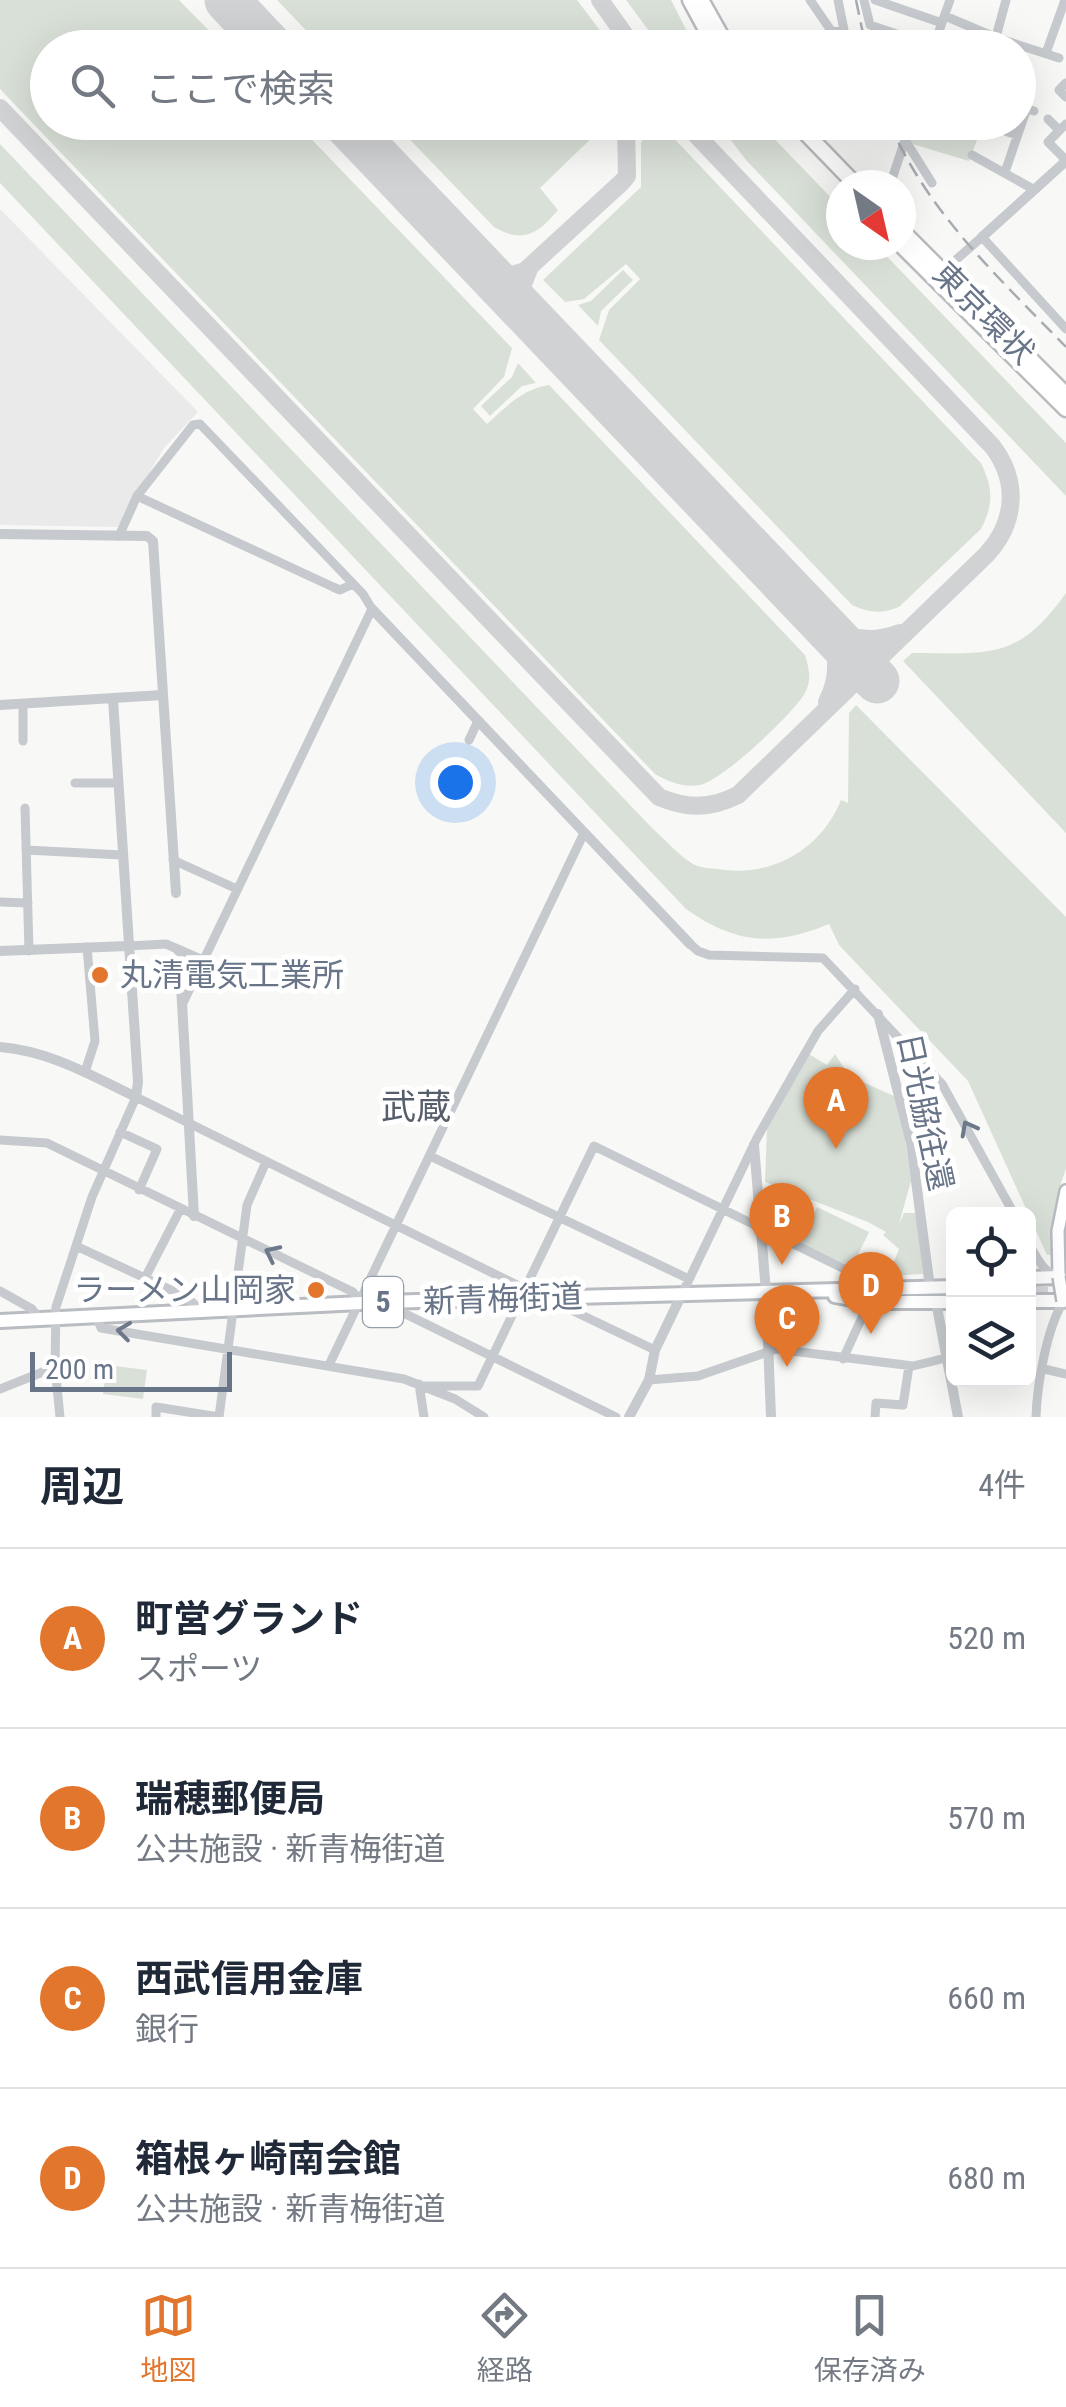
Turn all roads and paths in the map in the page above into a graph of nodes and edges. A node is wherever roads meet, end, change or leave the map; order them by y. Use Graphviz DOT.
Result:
graph roads {
  1 [pos="690,0"];
  2 [pos="701,0"];
  3 [pos="810,0"];
  4 [pos="838,0"];
  5 [pos="864,0"];
  6 [pos="875,0"];
  7 [pos="950,0"];
  8 [pos="1006,0"];
  9 [pos="1066,0"];
  10 [pos="944,19"];
  11 [pos="706,30"];
  12 [pos="718,30"];
  13 [pos="831,30"];
  14 [pos="844,30"];
  15 [pos="885,30"];
  16 [pos="940,30"];
  17 [pos="967,30"];
  18 [pos="998,30"];
  19 [pos="1036,50"];
  20 [pos="1046,52"];
  21 [pos="1060,58"];
  22 [pos="1066,83"];
  23 [pos="1066,97"];
  24 [pos="1048,119"];
  25 [pos="1063,127"];
  26 [pos="800,140"];
  27 [pos="812,140"];
  28 [pos="905,140"];
  29 [pos="1016,140"];
  30 [pos="972,155"];
  31 [pos="1066,161"];
  32 [pos="828,170"];
  33 [pos="841,170"];
  34 [pos="895,170"];
  35 [pos="1006,172"];
  36 [pos="932,183"];
  37 [pos="1033,190"];
  38 [pos="982,237"];
  39 [pos="916,245"];
  40 [pos="916,260"];
  41 [pos="942,272"];
  42 [pos="985,314"];
  43 [pos="1066,329"];
  44 [pos="1034,378"];
  45 [pos="1066,385"];
  46 [pos="1066,395"];
  47 [pos="1066,409"];
  48 [pos="1066,420"];
  49 [pos="137,496"];
  50 [pos="0,534"];
  51 [pos="119,536"];
  52 [pos="351,585"];
  53 [pos="372,609"];
  54 [pos="162,695"];
  55 [pos="113,698"];
  56 [pos="0,704"];
  57 [pos="23,705"];
  58 [pos="478,721"];
  59 [pos="469,740"];
  60 [pos="22,741"];
  61 [pos="75,783"];
  62 [pos="118,783"];
  63 [pos="25,808"];
  64 [pos="584,833"];
  65 [pos="26,850"];
  66 [pos="122,855"];
  67 [pos="173,860"];
  68 [pos="237,889"];
  69 [pos="176,893"];
  70 [pos="0,902"];
  71 [pos="28,903"];
  72 [pos="690,944"];
  73 [pos="128,946"];
  74 [pos="87,948"];
  75 [pos="179,950"];
  76 [pos="0,951"];
  77 [pos="29,951"];
  78 [pos="204,960"];
  79 [pos="854,989"];
  80 [pos="182,1006"];
  81 [pos="878,1014"];
  82 [pos="0,1046"];
  83 [pos="84,1072"];
  84 [pos="136,1097"];
  85 [pos="189,1123"];
  86 [pos="120,1132"];
  87 [pos="0,1140"];
  88 [pos="754,1145"];
  89 [pos="430,1156"];
  90 [pos="266,1162"];
  91 [pos="102,1172"];
  92 [pos="139,1190"];
  93 [pos="1066,1191"];
  94 [pos="1010,1207"];
  95 [pos="722,1209"];
  96 [pos="180,1210"];
  97 [pos="194,1216"];
  98 [pos="560,1218"];
  99 [pos="396,1225"];
  100 [pos="760,1228"];
  101 [pos="242,1239"];
  102 [pos="76,1246"];
  103 [pos="1036,1257"];
  104 [pos="1063,1276"];
  105 [pos="145,1278"];
  106 [pos="689,1279"];
  107 [pos="929,1280"];
  108 [pos="869,1281"];
  109 [pos="946,1287"];
  110 [pos="1036,1288"];
  111 [pos="0,1291"];
  112 [pos="946,1291"];
  113 [pos="766,1292"];
  114 [pos="833,1292"];
  115 [pos="1036,1292"];
  116 [pos="523,1293"];
  117 [pos="682,1294"];
  118 [pos="946,1296"];
  119 [pos="554,1297"];
  120 [pos="381,1302"];
  121 [pos="869,1302"];
  122 [pos="936,1302"];
  123 [pos="360,1303"];
  124 [pos="1065,1303"];
  125 [pos="234,1309"];
  126 [pos="203,1311"];
  127 [pos="96,1316"];
  128 [pos="47,1319"];
  129 [pos="0,1321"];
  130 [pos="946,1333"];
  131 [pos="941,1334"];
  132 [pos="230,1348"];
  133 [pos="655,1350"];
  134 [pos="768,1351"];
  135 [pos="492,1357"];
  136 [pos="946,1358"];
  137 [pos="844,1359"];
  138 [pos="329,1365"];
  139 [pos="909,1366"];
  140 [pos="55,1367"];
  141 [pos="1044,1369"];
  142 [pos="1066,1374"];
  143 [pos="649,1380"];
  144 [pos="421,1385"];
  145 [pos="952,1387"];
  146 [pos="0,1389"];
  147 [pos="60,1417"];
  148 [pos="156,1417"];
  149 [pos="219,1417"];
  150 [pos="424,1417"];
  151 [pos="484,1417"];
  152 [pos="616,1417"];
  153 [pos="630,1417"];
  154 [pos="771,1417"];
  155 [pos="875,1417"];
  156 [pos="958,1417"];
  157 [pos="1036,1417"];
  1 -- 11 [label="highway"];
  2 -- 12 [label="highway"];
  3 -- 13 [label="street"];
  4 -- 14 [label="street"];
  5 -- 15 [label="street"];
  6 -- 10 [label="street"];
  7 -- 10 [label="street"];
  8 -- 18 [label="street"];
  9 -- 20 [label="street"];
  10 -- 16 [label="street"];
  10 -- 17 [label="street"];
  19 -- 20 [label="street"];
  20 -- 21 [label="street"];
  22 -- 23 [label="street"];
  24 -- 25 [label="street"];
  25 -- 31 [label="street"];
  26 -- 32 [label="highway"];
  27 -- 33 [label="highway"];
  28 -- 34 [label="street"];
  28 -- 36 [label="street"];
  29 -- 35 [label="street"];
  30 -- 35 [label="street"];
  31 -- 37 [label="street"];
  35 -- 37 [label="street"];
  37 -- 38 [label="street"];
  38 -- 41 [label="street"];
  38 -- 43 [label="street"];
  39 -- 41 [label="highway, 東京環状"];
  40 -- 44 [label="highway, 東京環状"];
  41 -- 42 [label="highway, 東京環状"];
  42 -- 45 [label="highway"];
  42 -- 46 [label="highway, 東京環状"];
  44 -- 47 [label="highway, 東京環状"];
  44 -- 48 [label="highway"];
  49 -- 51 [label="street"];
  49 -- 52 [label="street"];
  49 -- 52 [label="street"];
  50 -- 51 [label="street"];
  51 -- 54 [label="street"];
  52 -- 53 [label="street"];
  53 -- 58 [label="street"];
  53 -- 68 [label="street"];
  54 -- 55 [label="street"];
  54 -- 67 [label="street"];
  55 -- 57 [label="street"];
  55 -- 62 [label="street"];
  56 -- 57 [label="street"];
  57 -- 60 [label="street"];
  58 -- 59 [label="street"];
  58 -- 64 [label="street"];
  61 -- 62 [label="street"];
  62 -- 66 [label="street"];
  63 -- 65 [label="street"];
  64 -- 72 [label="street"];
  64 -- 89 [label="street"];
  65 -- 66 [label="street"];
  65 -- 71 [label="street"];
  66 -- 73 [label="street"];
  67 -- 68 [label="street"];
  67 -- 69 [label="street"];
  68 -- 78 [label="street"];
  70 -- 71 [label="street"];
  71 -- 77 [label="street"];
  72 -- 79 [label="street"];
  73 -- 74 [label="street"];
  73 -- 75 [label="street"];
  73 -- 84 [label="street"];
  74 -- 77 [label="street"];
  74 -- 83 [label="street"];
  75 -- 78 [label="street"];
  75 -- 80 [label="street"];
  76 -- 77 [label="street"];
  78 -- 80 [label="street"];
  79 -- 81 [label="street"];
  79 -- 88 [label="street"];
  80 -- 85 [label="street"];
  94 -- 81 [label="street, one-way"];
  81 -- 107 [label="street, 日光脇往還"];
  82 -- 83 [label="street"];
  83 -- 84 [label="street"];
  84 -- 85 [label="street"];
  84 -- 86 [label="street"];
  85 -- 90 [label="street"];
  85 -- 97 [label="street"];
  86 -- 91 [label="street"];
  86 -- 92 [label="street"];
  87 -- 91 [label="street"];
  88 -- 95 [label="street"];
  88 -- 100 [label="street"];
  89 -- 98 [label="street"];
  89 -- 99 [label="street"];
  90 -- 99 [label="street"];
  90 -- 101 [label="street"];
  91 -- 92 [label="street"];
  91 -- 102 [label="street"];
  92 -- 96 [label="street"];
  93 -- 104 [label="main road"];
  95 -- 98 [label="street"];
  95 -- 100 [label="street"];
  95 -- 106 [label="street"];
  96 -- 97 [label="street"];
  96 -- 105 [label="street"];
  97 -- 101 [label="street"];
  98 -- 106 [label="street"];
  98 -- 116 [label="street"];
  99 -- 116 [label="street"];
  99 -- 123 [label="street"];
  100 -- 108 [label="street"];
  100 -- 113 [label="street"];
  123 -- 101 [label="street, one-way"];
  101 -- 125 [label="street"];
  102 -- 105 [label="street"];
  102 -- 128 [label="street"];
  103 -- 104 [label="street"];
  104 -- 110 [label="main road"];
  104 -- 124 [label="main road, bridge"];
  105 -- 126 [label="street"];
  106 -- 117 [label="street"];
  107 -- 108 [label="main road"];
  107 -- 109 [label="main road"];
  108 -- 114 [label="main road"];
  111 -- 128 [label="street"];
  112 -- 114 [label="main road, 新青梅街道 / 5"];
  113 -- 114 [label="main road, 新青梅街道 / 5"];
  113 -- 117 [label="main road, 新青梅街道 / 5"];
  113 -- 134 [label="street"];
  114 -- 121 [label="main road"];
  115 -- 124 [label="main road"];
  116 -- 119 [label="main road, 新青梅街道 / 5"];
  116 -- 120 [label="main road, 新青梅街道 / 5"];
  116 -- 135 [label="street"];
  117 -- 119 [label="main road, 新青梅街道 / 5"];
  117 -- 133 [label="street"];
  118 -- 122 [label="main road"];
  119 -- 133 [label="street"];
  120 -- 123 [label="main road, 新青梅街道 / 5"];
  120 -- 135 [label="street"];
  121 -- 122 [label="main road"];
  121 -- 137 [label="street"];
  122 -- 131 [label="street"];
  123 -- 125 [label="main road, 新青梅街道 / 5"];
  123 -- 138 [label="street"];
  124 -- 141 [label="street"];
  125 -- 126 [label="main road, 新青梅街道 / 5"];
  125 -- 132 [label="street"];
  126 -- 127 [label="main road, 新青梅街道 / 5"];
  127 -- 128 [label="main road, 新青梅街道 / 5"];
  132 -- 127 [label="street, one-way"];
  128 -- 129 [label="main road, 新青梅街道 / 5"];
  128 -- 140 [label="street"];
  130 -- 131 [label="street"];
  131 -- 136 [label="street"];
  132 -- 138 [label="street"];
  132 -- 149 [label="street"];
  133 -- 143 [label="street"];
  134 -- 137 [label="street"];
  134 -- 143 [label="street"];
  134 -- 154 [label="street"];
  135 -- 144 [label="street"];
  135 -- 152 [label="street"];
  136 -- 139 [label="street"];
  137 -- 139 [label="street"];
  138 -- 144 [label="street"];
  139 -- 155 [label="street"];
  140 -- 146 [label="street"];
  140 -- 147 [label="street"];
  141 -- 142 [label="street"];
  141 -- 157 [label="street"];
  143 -- 153 [label="street"];
  144 -- 150 [label="street"];
  144 -- 151 [label="street"];
  145 -- 156 [label="street"];
  148 -- 149 [label="street"];
}
